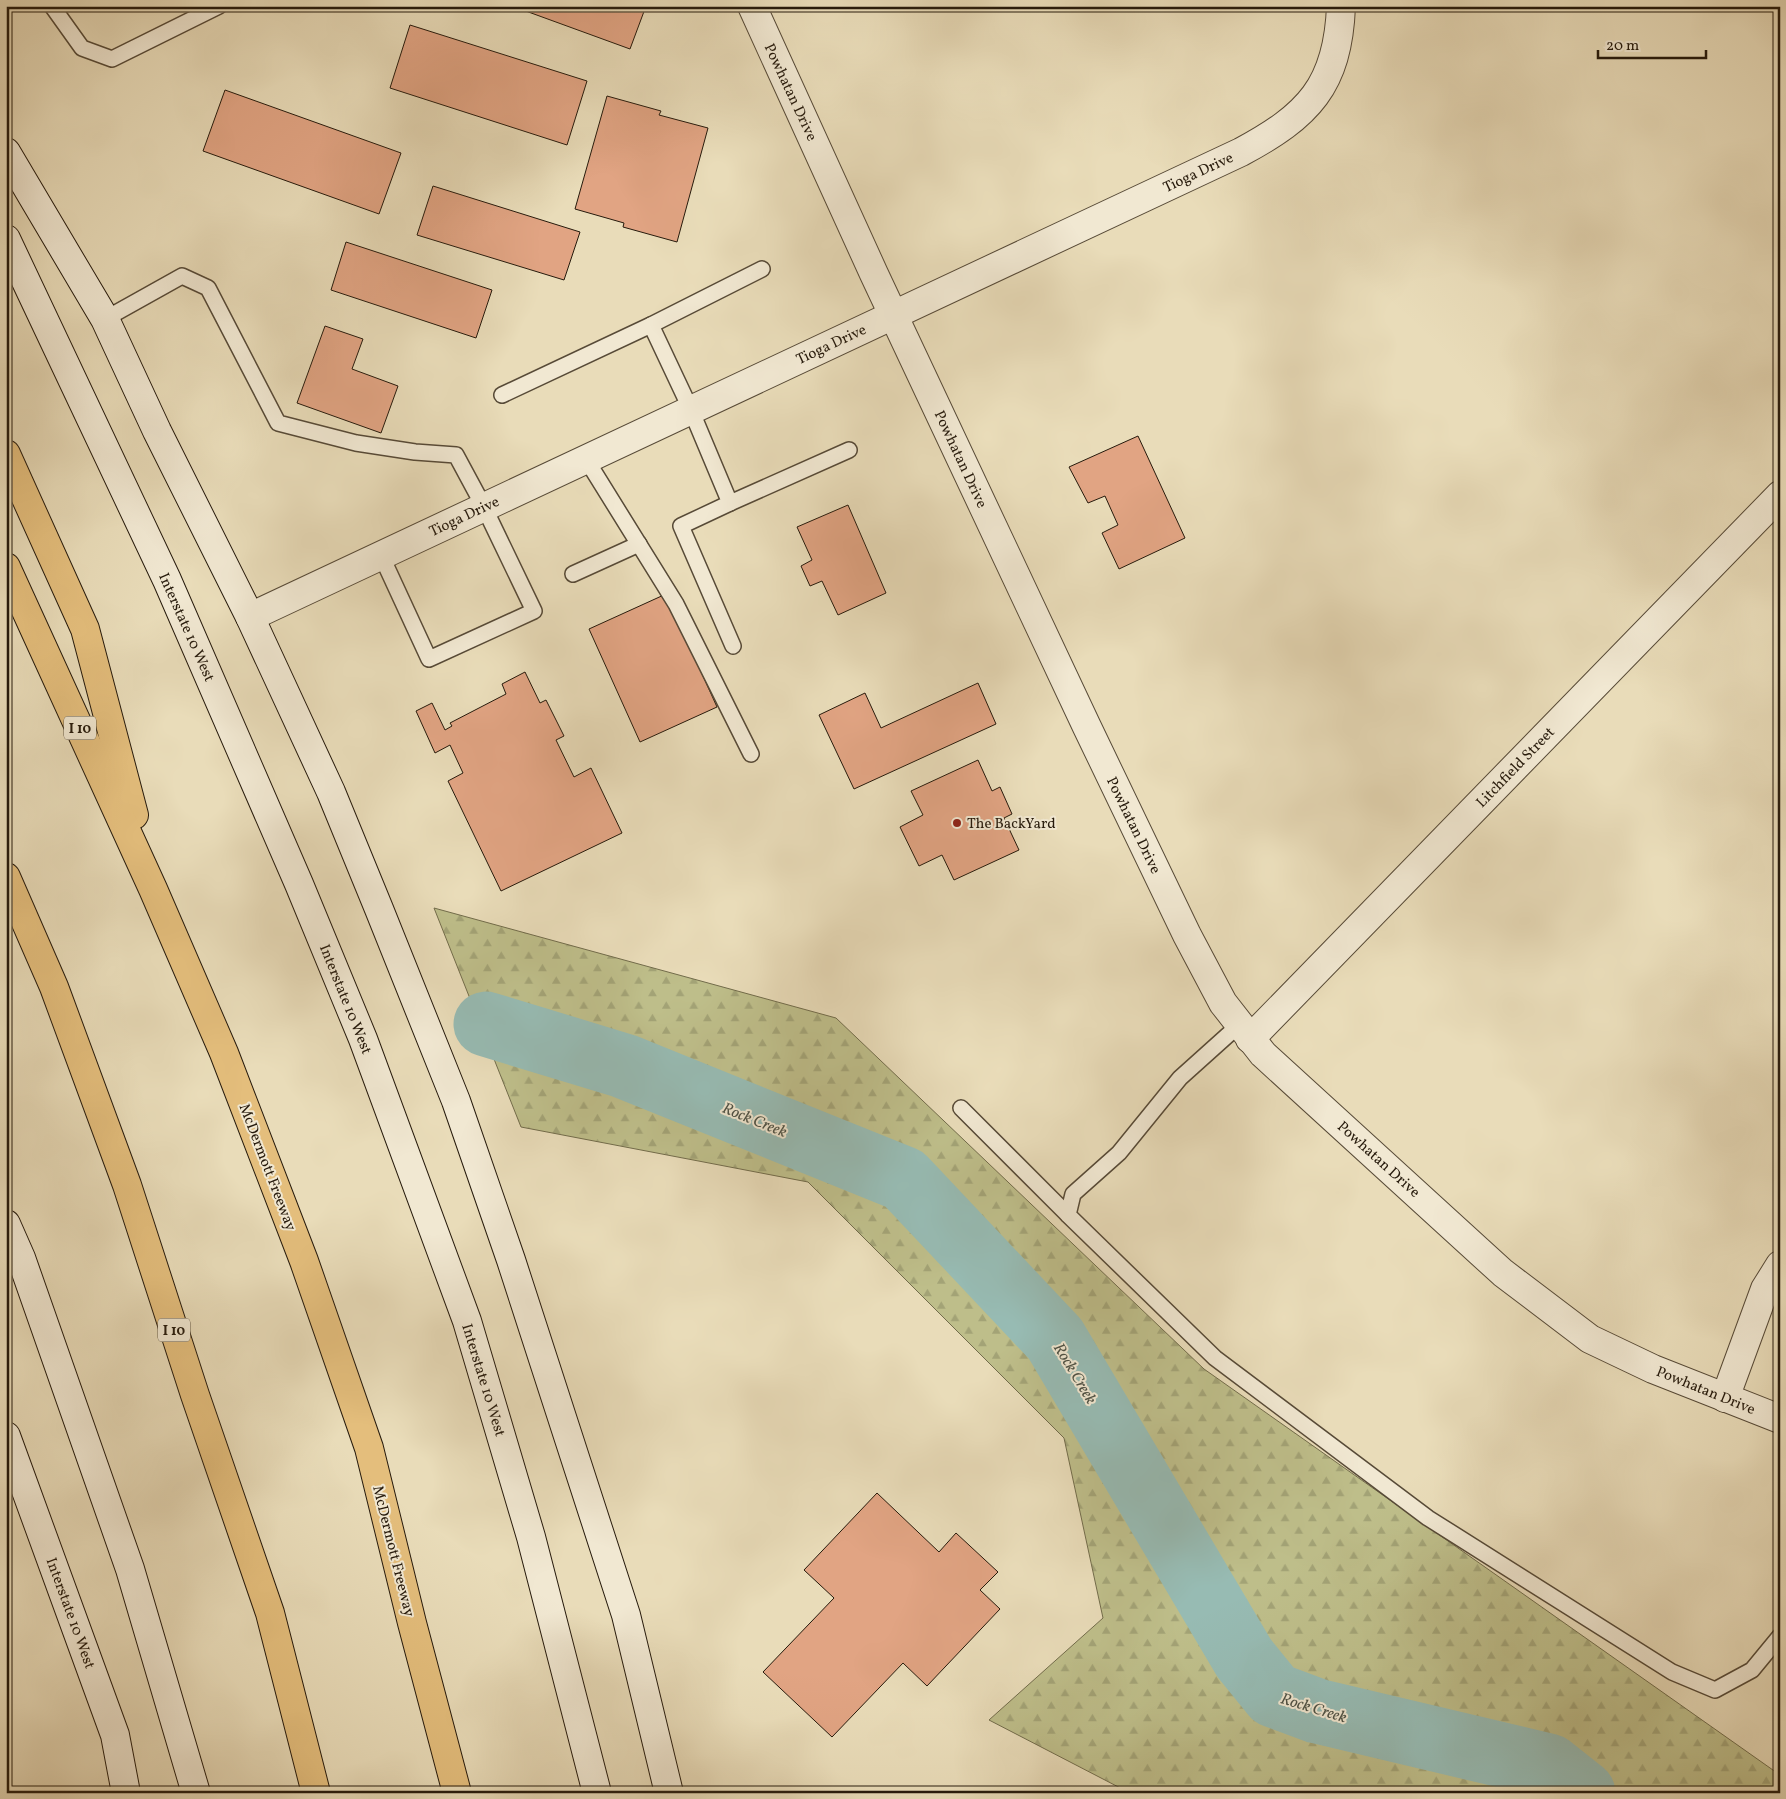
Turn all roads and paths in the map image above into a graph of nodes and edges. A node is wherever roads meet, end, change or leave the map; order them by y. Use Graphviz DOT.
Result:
graph roads {
  1 [pos="52,6"];
  2 [pos="219,6"];
  3 [pos="752,6"];
  4 [pos="1341,6"];
  5 [pos="6,152"];
  6 [pos="6,239"];
  7 [pos="762,269"];
  8 [pos="894,315"];
  9 [pos="105,319"];
  10 [pos="651,325"];
  11 [pos="502,395"];
  12 [pos="690,410"];
  13 [pos="849,450"];
  14 [pos="6,454"];
  15 [pos="586,459"];
  16 [pos="1780,495"];
  17 [pos="730,503"];
  18 [pos="484,507"];
  19 [pos="639,544"];
  20 [pos="382,555"];
  21 [pos="6,567"];
  22 [pos="573,574"];
  23 [pos="250,617"];
  24 [pos="732,646"];
  25 [pos="751,754"];
  26 [pos="6,877"];
  27 [pos="153,889"];
  28 [pos="1245,1032"];
  29 [pos="961,1108"];
  30 [pos="1068,1215"];
  31 [pos="6,1224"];
  32 [pos="1780,1265"];
  33 [pos="1725,1398"];
  34 [pos="1780,1419"];
  35 [pos="6,1436"];
  36 [pos="1780,1636"];
  37 [pos="126,1793"];
  38 [pos="196,1793"];
  39 [pos="316,1793"];
  40 [pos="457,1793"];
  41 [pos="597,1793"];
  42 [pos="669,1793"];
  1 -- 2 [label="lane"];
  3 -- 8 [label="main road, Powhatan Drive"];
  4 -- 8 [label="main road, Tioga Drive"];
  5 -- 9 [label="main road"];
  6 -- 41 [label="main road, Interstate 10 West"];
  7 -- 10 [label="lane"];
  8 -- 12 [label="main road, Tioga Drive"];
  8 -- 28 [label="main road, Powhatan Drive"];
  9 -- 18 [label="lane"];
  9 -- 23 [label="main road"];
  10 -- 11 [label="lane"];
  10 -- 12 [label="lane"];
  12 -- 15 [label="main road, Tioga Drive"];
  12 -- 17 [label="lane"];
  13 -- 17 [label="lane"];
  14 -- 27 [label="highway"];
  15 -- 18 [label="main road, Tioga Drive"];
  15 -- 19 [label="lane"];
  16 -- 28 [label="main road, Litchfield Street"];
  17 -- 24 [label="lane"];
  18 -- 20 [label="main road, Tioga Drive"];
  18 -- 20 [label="lane"];
  19 -- 22 [label="lane"];
  19 -- 25 [label="lane"];
  20 -- 23 [label="main road, Tioga Drive"];
  21 -- 27 [label="highway, McDermott Freeway / I 10"];
  23 -- 42 [label="main road"];
  26 -- 39 [label="highway, I 10"];
  27 -- 40 [label="highway, McDermott Freeway / I 10"];
  28 -- 30 [label="lane"];
  28 -- 33 [label="main road, Powhatan Drive"];
  29 -- 30 [label="lane"];
  30 -- 36 [label="lane"];
  31 -- 38 [label="main road"];
  32 -- 33 [label="main road"];
  33 -- 34 [label="main road, Powhatan Drive"];
  35 -- 37 [label="main road, Interstate 10 West"];
}
